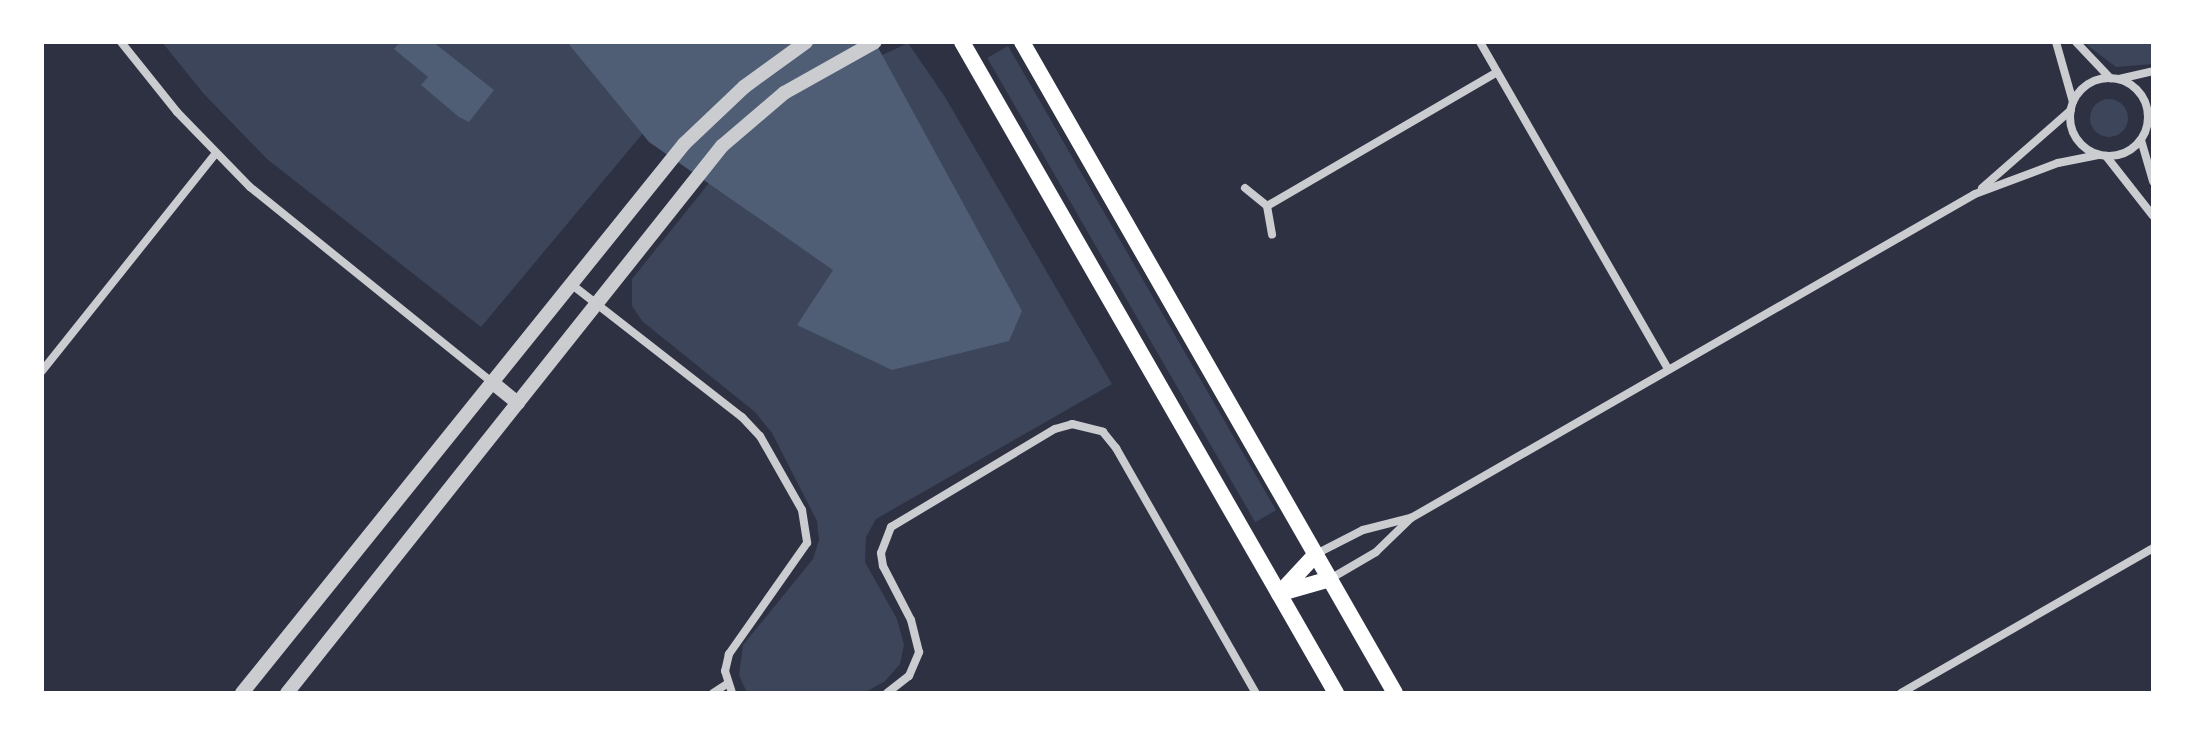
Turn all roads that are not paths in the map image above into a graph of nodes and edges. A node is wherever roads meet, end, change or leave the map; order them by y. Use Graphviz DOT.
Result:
graph roads {
  1 [pos="121,42"];
  2 [pos="806,42"];
  3 [pos="875,42"];
  4 [pos="962,42"];
  5 [pos="1022,42"];
  6 [pos="1480,42"];
  7 [pos="2056,42"];
  8 [pos="2076,42"];
  9 [pos="2153,71"];
  10 [pos="1497,72"];
  11 [pos="2114,79"];
  12 [pos="2072,106"];
  13 [pos="2153,123"];
  14 [pos="2143,136"];
  15 [pos="215,154"];
  16 [pos="2102,155"];
  17 [pos="2153,181"];
  18 [pos="1245,188"];
  19 [pos="1975,194"];
  20 [pos="1267,206"];
  21 [pos="2153,216"];
  22 [pos="1272,235"];
  23 [pos="571,284"];
  24 [pos="596,304"];
  25 [pos="1668,369"];
  26 [pos="42,371"];
  27 [pos="493,383"];
  28 [pos="518,403"];
  29 [pos="1411,518"];
  30 [pos="2153,548"];
  31 [pos="1316,554"];
  32 [pos="1330,579"];
  33 [pos="1279,594"];
  34 [pos="727,684"];
  35 [pos="242,693"];
  36 [pos="287,693"];
  37 [pos="713,693"];
  38 [pos="732,693"];
  39 [pos="887,693"];
  40 [pos="1256,693"];
  41 [pos="1336,693"];
  42 [pos="1395,693"];
  43 [pos="1901,693"];
  1 -- 15 [label="street"];
  2 -- 23 [label="street"];
  3 -- 24 [label="street"];
  4 -- 33 [label="main road"];
  5 -- 31 [label="main road"];
  6 -- 10 [label="street"];
  7 -- 12 [label="street"];
  8 -- 11 [label="street"];
  9 -- 11 [label="street"];
  10 -- 20 [label="street"];
  10 -- 25 [label="street"];
  11 -- 12 [label="street"];
  11 -- 14 [label="street"];
  12 -- 16 [label="street"];
  12 -- 19 [label="street"];
  13 -- 14 [label="street"];
  14 -- 16 [label="street"];
  14 -- 17 [label="street"];
  15 -- 26 [label="street"];
  15 -- 27 [label="street"];
  16 -- 19 [label="street"];
  16 -- 21 [label="street"];
  18 -- 20 [label="street"];
  19 -- 25 [label="street"];
  20 -- 22 [label="street"];
  23 -- 24 [label="street"];
  23 -- 27 [label="street"];
  24 -- 28 [label="street"];
  24 -- 34 [label="street"];
  25 -- 29 [label="street"];
  27 -- 28 [label="street"];
  27 -- 35 [label="street"];
  28 -- 36 [label="street"];
  29 -- 31 [label="street"];
  29 -- 32 [label="street"];
  30 -- 43 [label="street"];
  31 -- 32 [label="main road"];
  31 -- 33 [label="main road"];
  32 -- 33 [label="main road"];
  32 -- 42 [label="main road"];
  33 -- 41 [label="main road"];
  34 -- 37 [label="street"];
  34 -- 38 [label="street"];
  39 -- 40 [label="street"];
}
